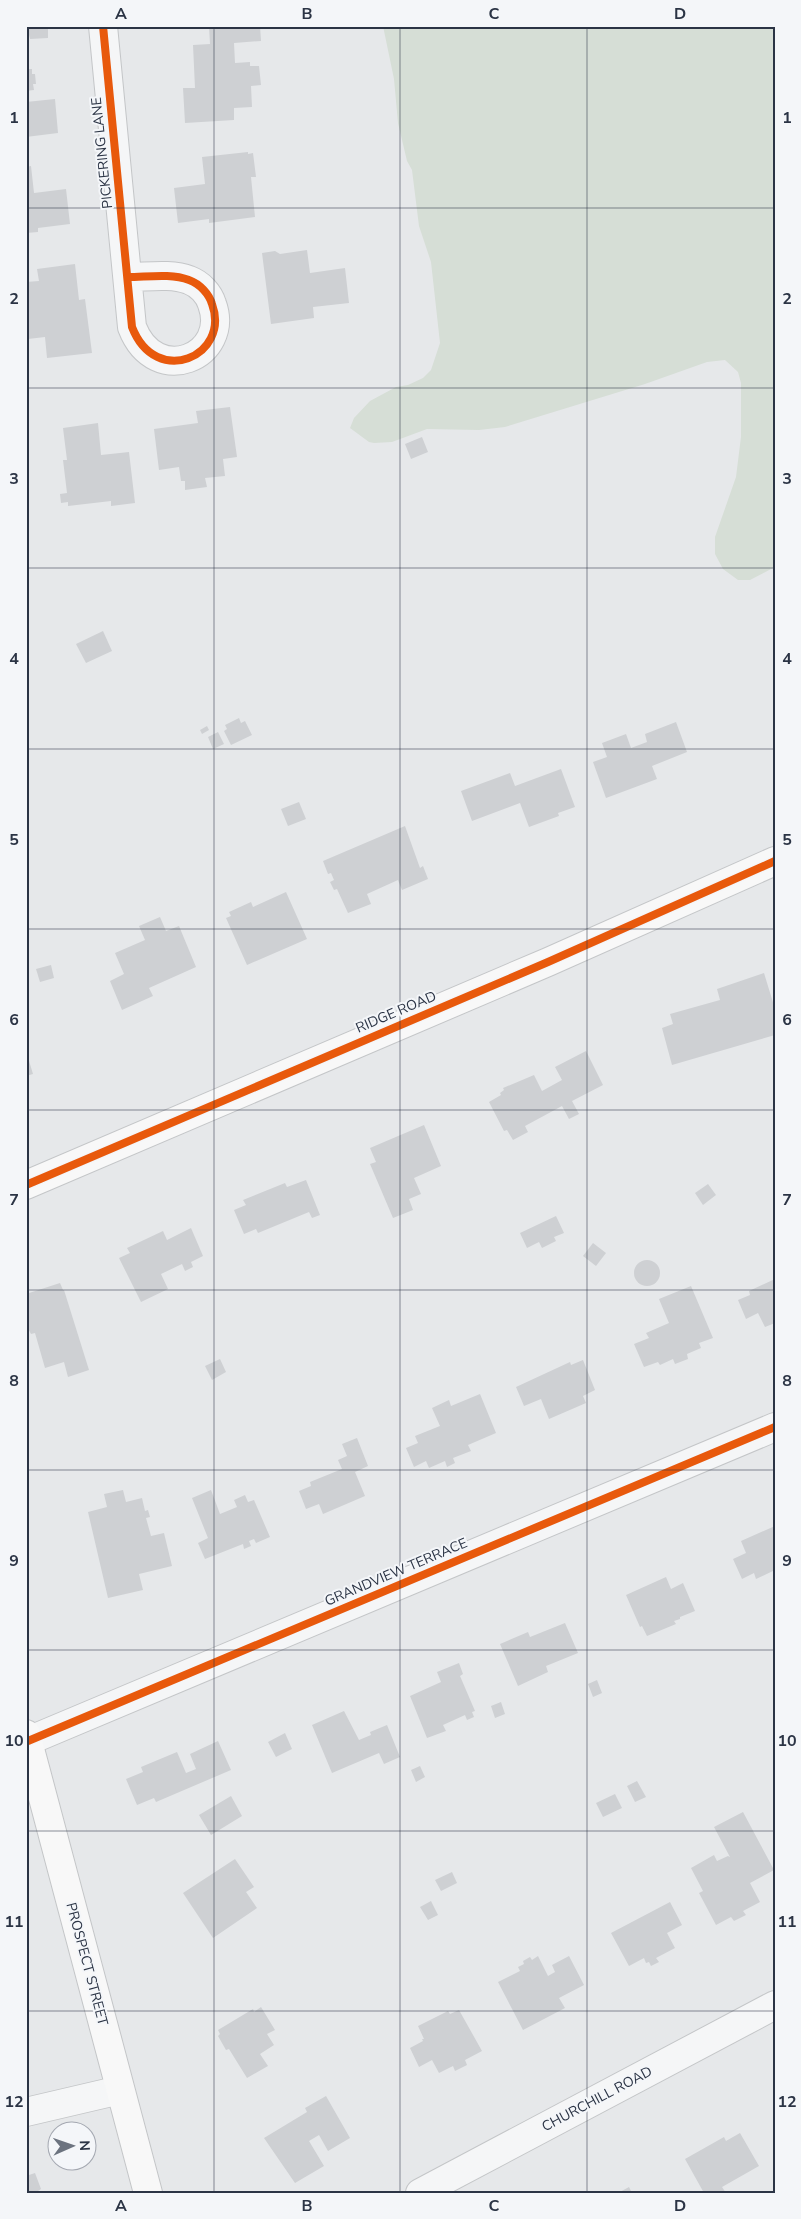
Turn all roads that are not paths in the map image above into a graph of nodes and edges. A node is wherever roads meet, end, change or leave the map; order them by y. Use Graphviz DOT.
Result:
graph roads {
  1 [pos="103,26"];
  2 [pos="128,277"];
  3 [pos="775,861"];
  4 [pos="26,1185"];
  5 [pos="775,1427"];
  6 [pos="27,1738"];
  7 [pos="775,2005"];
  8 [pos="120,2090"];
  9 [pos="26,2112"];
  10 [pos="148,2193"];
  11 [pos="420,2193"];
  1 -- 2 [label="street, PICKERING LANE"];
  3 -- 4 [label="street, RIDGE ROAD"];
  5 -- 6 [label="street, GRANDVIEW TERRACE"];
  6 -- 8 [label="street, PROSPECT STREET"];
  7 -- 11 [label="street, CHURCHILL ROAD"];
  8 -- 9 [label="street"];
  8 -- 10 [label="street, PROSPECT STREET"];
}
